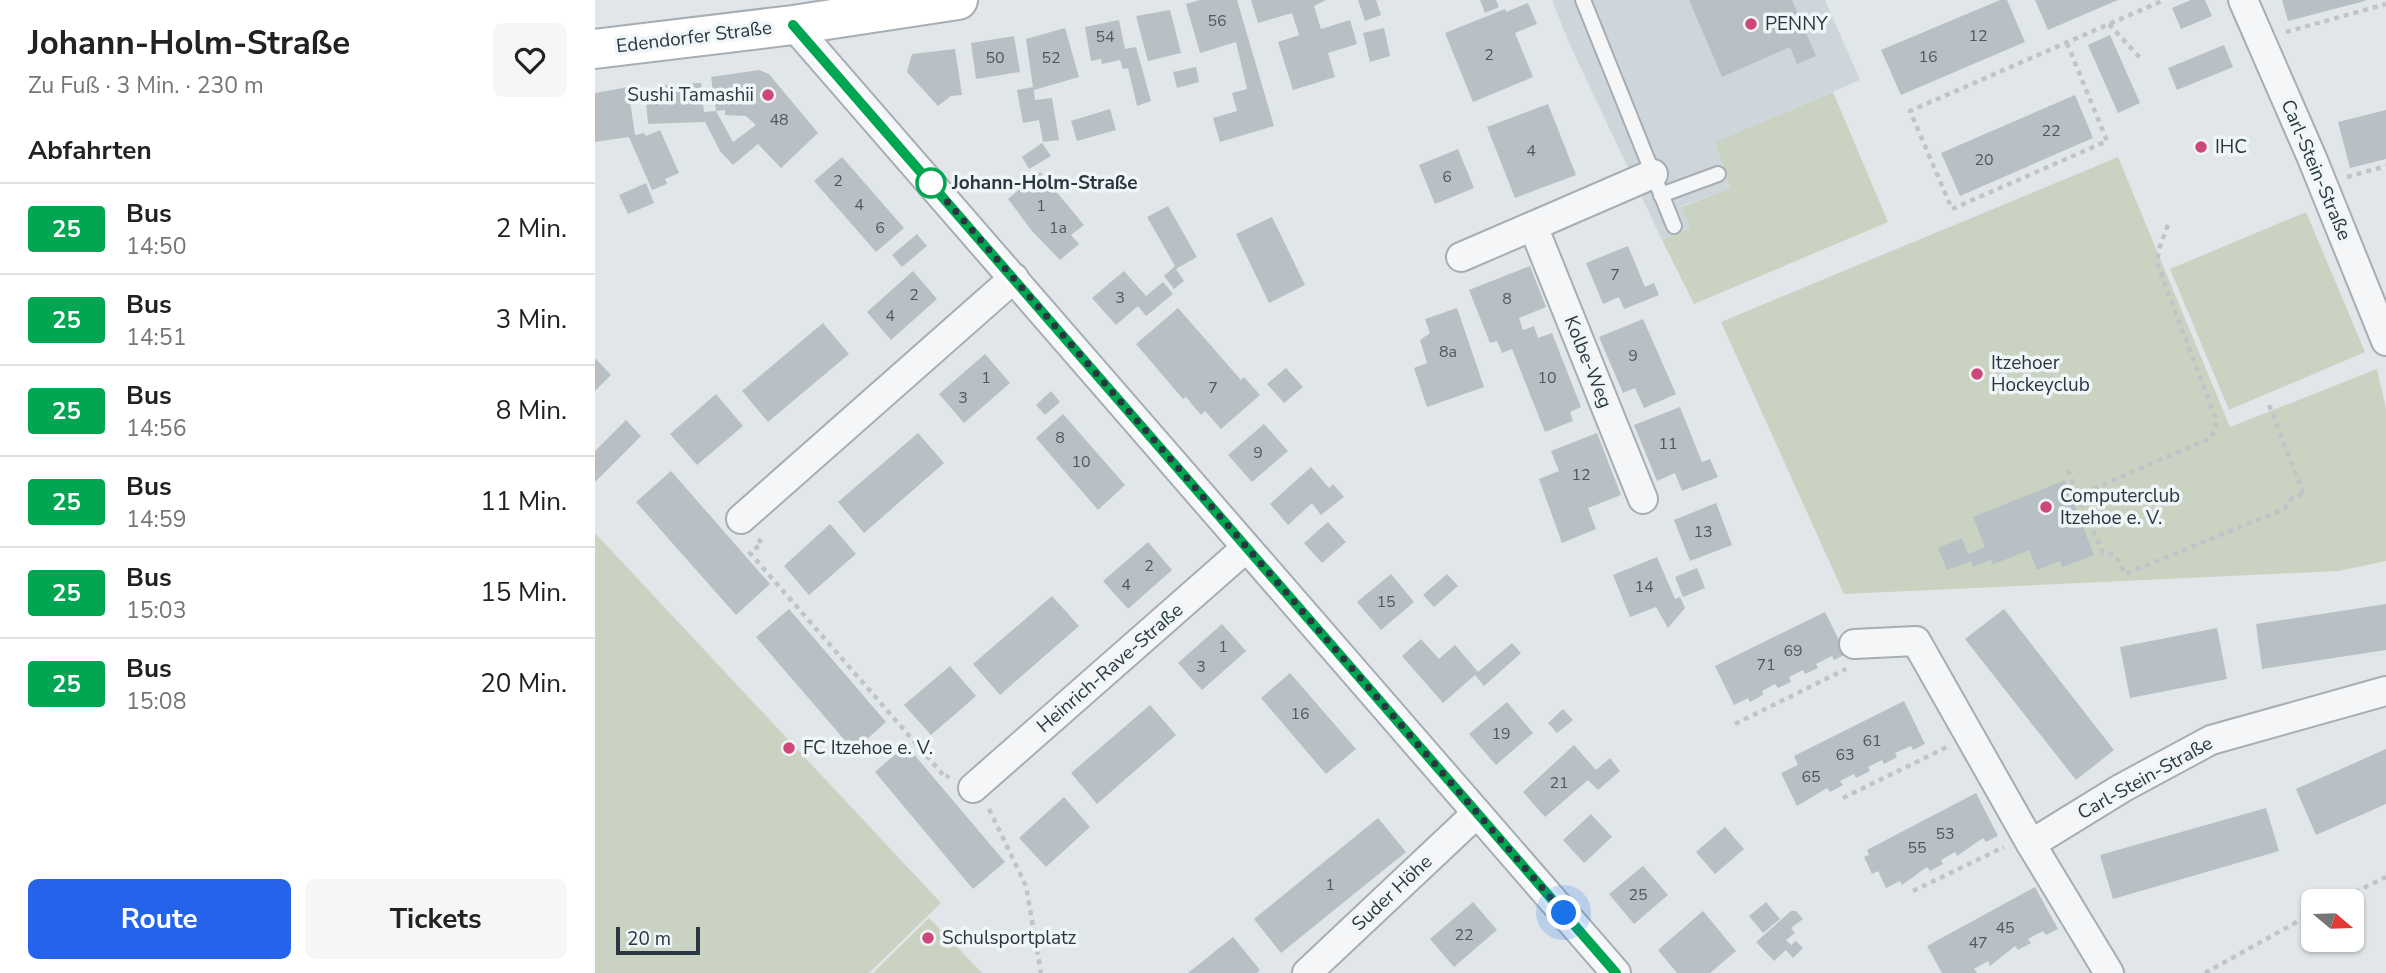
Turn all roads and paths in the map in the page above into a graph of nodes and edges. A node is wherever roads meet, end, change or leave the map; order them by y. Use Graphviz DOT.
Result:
graph roads {
  1 [pos="958,0"];
  2 [pos="1583,0"];
  3 [pos="2164,0"];
  4 [pos="2243,0"];
  5 [pos="2386,4"];
  6 [pos="2109,24"];
  7 [pos="793,25"];
  8 [pos="2291,31"];
  9 [pos="2067,43"];
  10 [pos="595,49"];
  11 [pos="2142,60"];
  12 [pos="2386,166"];
  13 [pos="1718,174"];
  14 [pos="2357,174"];
  15 [pos="1657,185"];
  16 [pos="2168,225"];
  17 [pos="1534,226"];
  18 [pos="1674,226"];
  19 [pos="1461,257"];
  20 [pos="1014,278"];
  21 [pos="2386,341"];
  22 [pos="2269,405"];
  23 [pos="2068,470"];
  24 [pos="2078,495"];
  25 [pos="1643,499"];
  26 [pos="741,519"];
  27 [pos="1246,548"];
  28 [pos="1854,644"];
  29 [pos="2386,691"];
  30 [pos="1735,724"];
  31 [pos="1970,736"];
  32 [pos="973,788"];
  33 [pos="1843,798"];
  34 [pos="1477,813"];
  35 [pos="2029,840"];
  36 [pos="2386,877"];
  37 [pos="2362,889"];
  38 [pos="1913,891"];
  39 [pos="2301,920"];
  40 [pos="1041,973"];
  41 [pos="1307,973"];
  42 [pos="1616,973"];
  43 [pos="2109,973"];
  44 [pos="2205,973"];
  1 -- 7 [label="street, Edendorfer Straße"];
  2 -- 15 [label="lane"];
  3 -- 6 [label="path"];
  4 -- 21 [label="street, Carl-Stein-Straße"];
  5 -- 8 [label="path"];
  6 -- 9 [label="path"];
  6 -- 11 [label="path"];
  7 -- 10 [label="street, Edendorfer Straße"];
  7 -- 20 [label="street"];
  9 -- 9 [label="path"];
  12 -- 14 [label="path"];
  13 -- 15 [label="lane"];
  15 -- 17 [label="street"];
  15 -- 18 [label="lane"];
  16 -- 24 [label="path"];
  17 -- 19 [label="street"];
  17 -- 25 [label="street, Kolbe-Weg"];
  20 -- 26 [label="street"];
  20 -- 27 [label="street"];
  22 -- 24 [label="path"];
  23 -- 24 [label="path"];
  26 -- 32 [label="path"];
  27 -- 32 [label="street, Heinrich-Rave-Straße"];
  27 -- 34 [label="street"];
  28 -- 30 [label="path"];
  28 -- 31 [label="street"];
  29 -- 35 [label="street, Carl-Stein-Straße"];
  31 -- 33 [label="path"];
  31 -- 35 [label="street"];
  32 -- 40 [label="path"];
  34 -- 41 [label="street, Suder Höhe"];
  34 -- 42 [label="street"];
  35 -- 38 [label="path"];
  35 -- 43 [label="street"];
  36 -- 37 [label="path"];
  39 -- 44 [label="path"];
}
